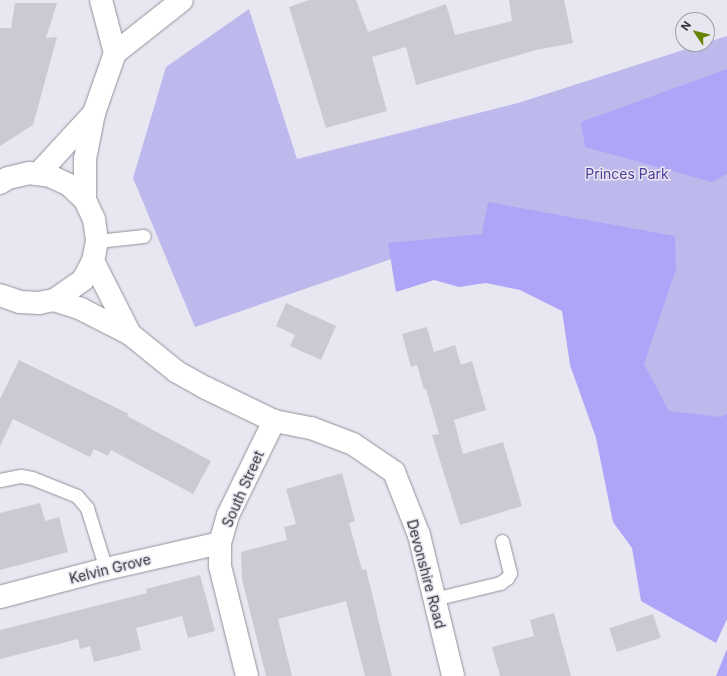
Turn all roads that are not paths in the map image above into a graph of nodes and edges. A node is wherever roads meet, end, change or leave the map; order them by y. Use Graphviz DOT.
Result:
graph roads {
  1 [pos="101,0"];
  2 [pos="182,0"];
  3 [pos="116,53"];
  4 [pos="94,113"];
  5 [pos="38,174"];
  6 [pos="0,183"];
  7 [pos="85,200"];
  8 [pos="144,236"];
  9 [pos="95,251"];
  10 [pos="0,296"];
  11 [pos="54,300"];
  12 [pos="130,334"];
  13 [pos="274,421"];
  14 [pos="0,480"];
  15 [pos="502,541"];
  16 [pos="220,543"];
  17 [pos="106,569"];
  18 [pos="0,597"];
  19 [pos="434,599"];
  20 [pos="247,676"];
  21 [pos="453,676"];
  1 -- 3 [label="main road"];
  2 -- 3 [label="main road"];
  3 -- 4 [label="main road"];
  4 -- 5 [label="main road"];
  4 -- 7 [label="main road"];
  5 -- 6 [label="main road"];
  5 -- 7 [label="main road"];
  7 -- 9 [label="main road"];
  8 -- 9 [label="lane"];
  9 -- 11 [label="main road"];
  9 -- 12 [label="main road"];
  10 -- 11 [label="main road"];
  11 -- 12 [label="main road"];
  12 -- 13 [label="main road, Devonshire Road"];
  13 -- 16 [label="main road, South Street"];
  13 -- 19 [label="main road, Devonshire Road"];
  14 -- 17 [label="lane"];
  15 -- 19 [label="lane"];
  16 -- 17 [label="main road, Kelvin Grove"];
  16 -- 20 [label="main road, South Street"];
  17 -- 18 [label="main road, Kelvin Grove"];
  19 -- 21 [label="main road, Devonshire Road"];
}
